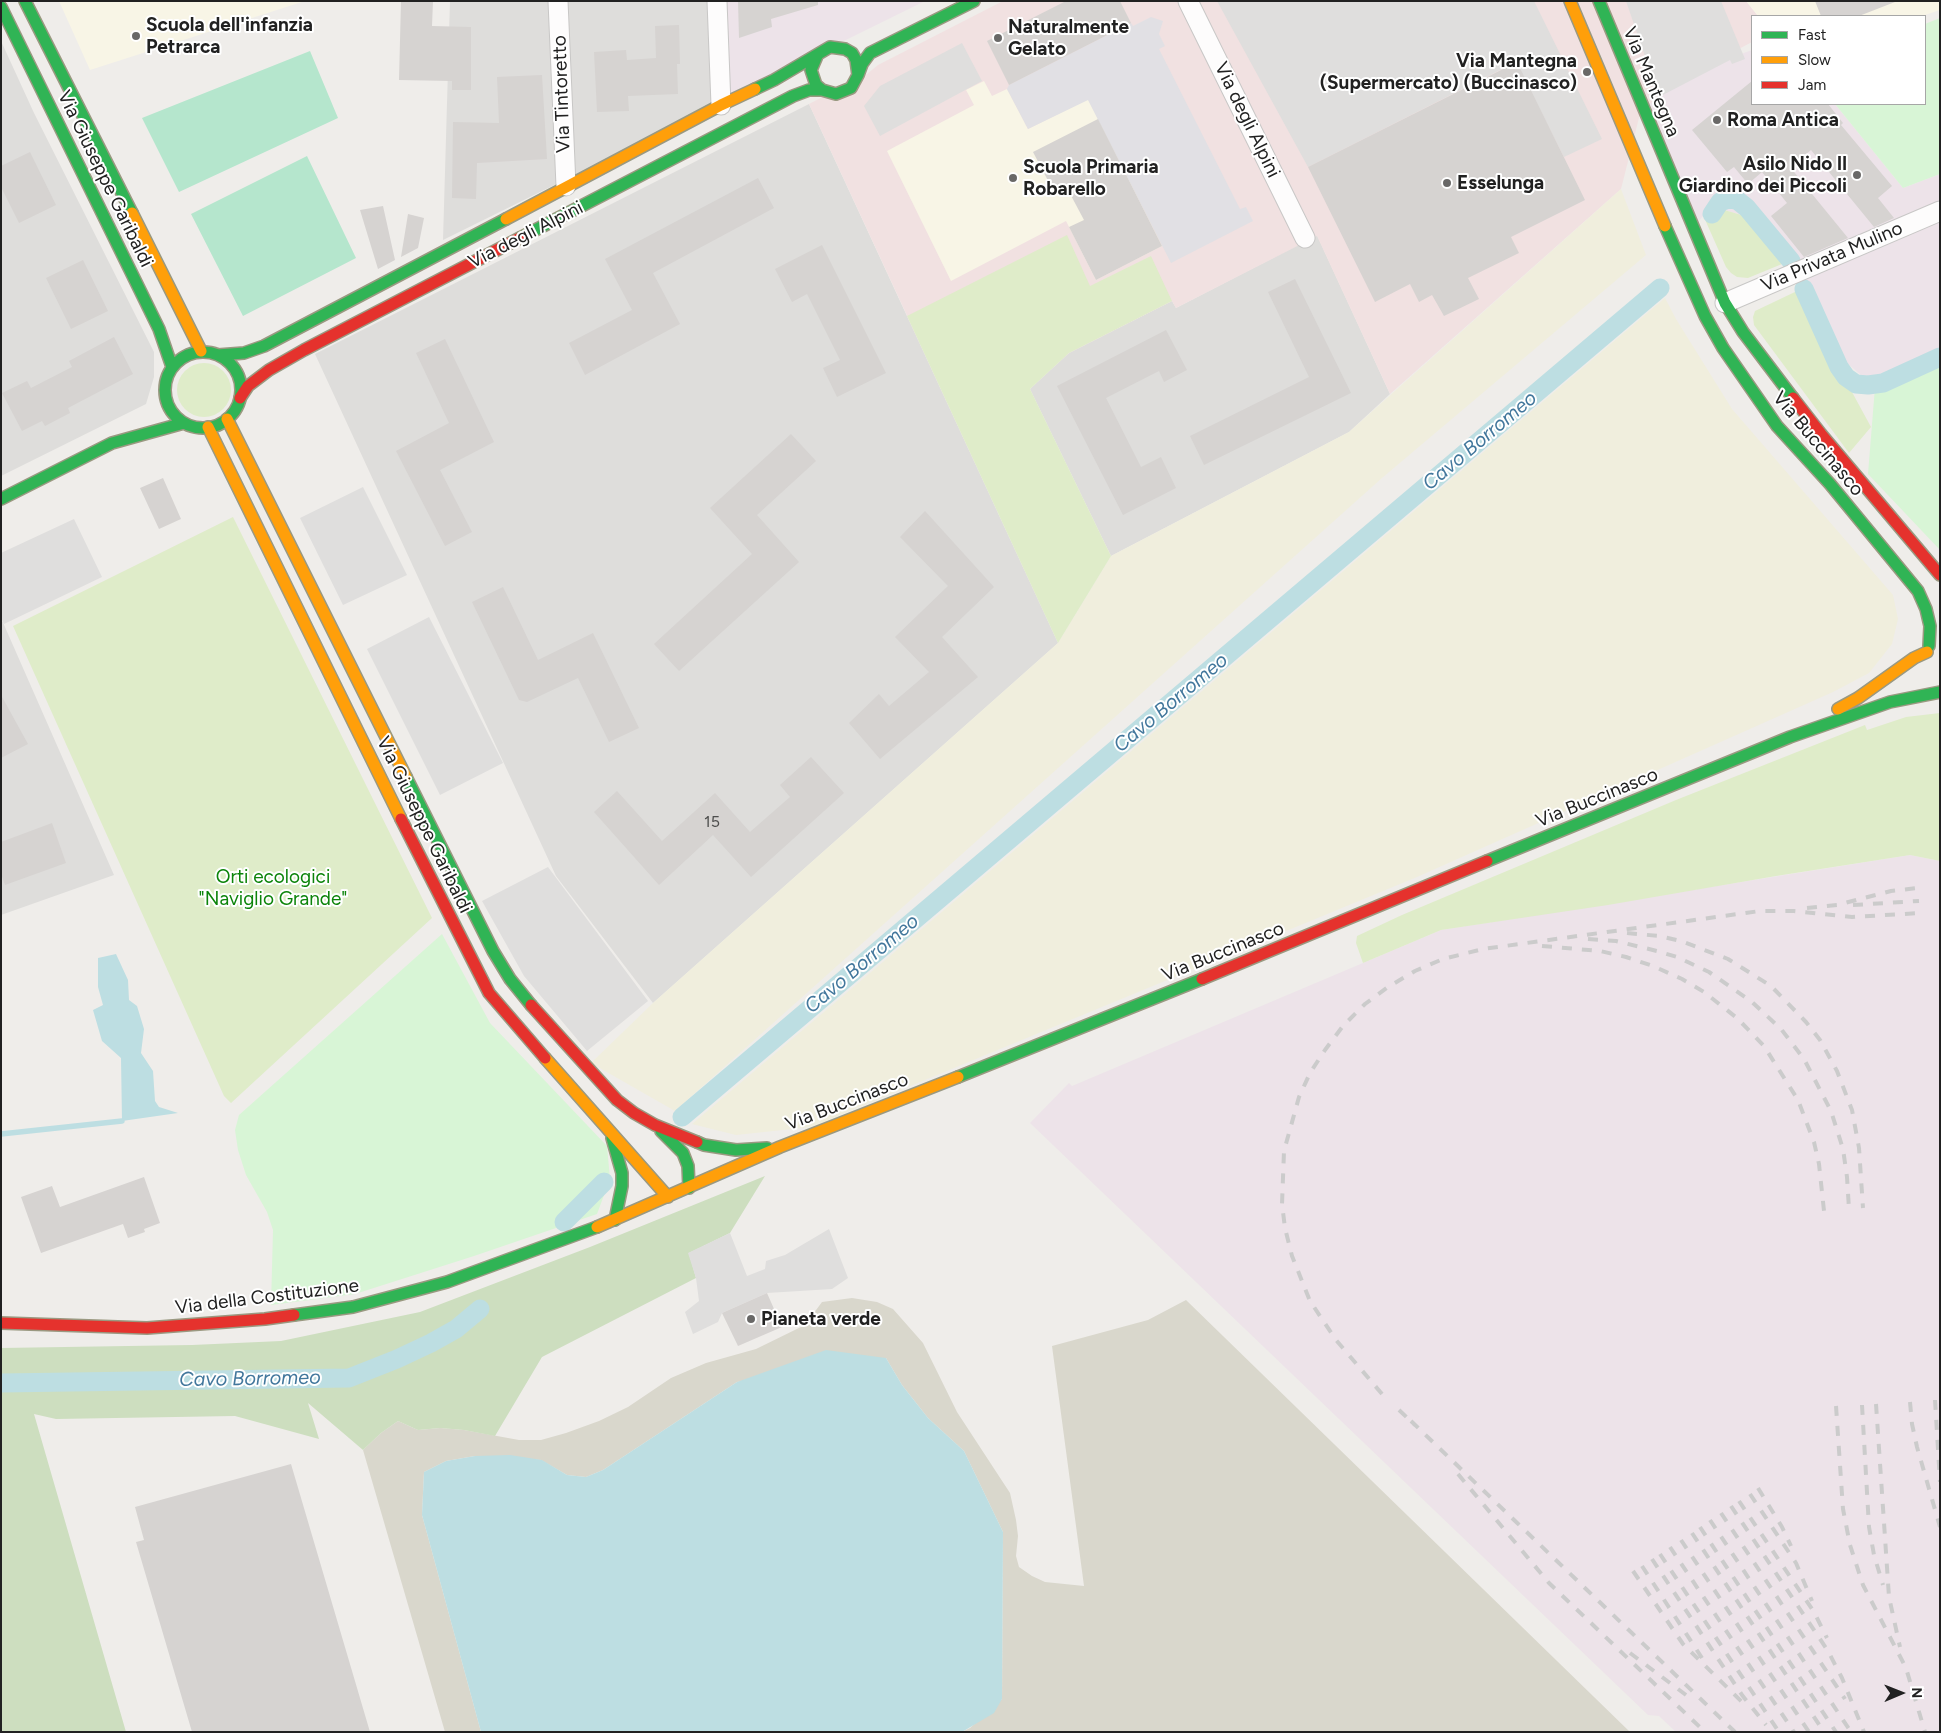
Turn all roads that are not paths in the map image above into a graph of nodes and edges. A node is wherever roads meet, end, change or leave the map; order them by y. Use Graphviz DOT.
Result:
graph roads {
  1 [pos="25,1"];
  2 [pos="558,1"];
  3 [pos="717,1"];
  4 [pos="974,1"];
  5 [pos="1188,1"];
  6 [pos="1570,1"];
  7 [pos="1599,1"];
  8 [pos="1,7"];
  9 [pos="855,41"];
  10 [pos="838,47"];
  11 [pos="817,56"];
  12 [pos="858,75"];
  13 [pos="822,90"];
  14 [pos="721,105"];
  15 [pos="566,186"];
  16 [pos="1940,211"];
  17 [pos="1694,232"];
  18 [pos="1305,238"];
  19 [pos="1725,304"];
  20 [pos="201,352"];
  21 [pos="218,355"];
  22 [pos="172,368"];
  23 [pos="165,392"];
  24 [pos="240,398"];
  25 [pos="157,404"];
  26 [pos="228,419"];
  27 [pos="138,423"];
  28 [pos="184,423"];
  29 [pos="208,427"];
  30 [pos="112,443"];
  31 [pos="1,499"];
  32 [pos="1940,574"];
  33 [pos="1940,634"];
  34 [pos="1928,649"];
  35 [pos="1927,664"];
  36 [pos="1938,686"];
  37 [pos="1790,737"];
  38 [pos="655,1125"];
  39 [pos="611,1133"];
  40 [pos="780,1147"];
  41 [pos="688,1188"];
  42 [pos="668,1197"];
  43 [pos="615,1220"];
  44 [pos="3,1324"];
  1 -- 20 [label="street, Via Giuseppe Garibaldi"];
  2 -- 15 [label="street, Via Tintoretto"];
  3 -- 14 [label="street"];
  4 -- 12 [label="street"];
  5 -- 18 [label="street, Via degli Alpini"];
  6 -- 34 [label="street, Via Buccinasco"];
  7 -- 17 [label="street, Via Mantegna"];
  8 -- 22 [label="street, Via Giuseppe Garibaldi"];
  9 -- 10 [label="street"];
  10 -- 11 [label="street"];
  10 -- 12 [label="street"];
  11 -- 13 [label="street"];
  11 -- 14 [label="street"];
  12 -- 13 [label="street"];
  13 -- 24 [label="street, Via degli Alpini"];
  14 -- 15 [label="street"];
  15 -- 21 [label="street"];
  16 -- 19 [label="street, Via Privata Mulino"];
  17 -- 19 [label="street, Via Buccinasco"];
  19 -- 32 [label="street, Via Buccinasco"];
  20 -- 21 [label="street"];
  20 -- 22 [label="street"];
  21 -- 24 [label="street"];
  22 -- 23 [label="street"];
  23 -- 25 [label="street"];
  23 -- 28 [label="street"];
  24 -- 26 [label="street"];
  26 -- 29 [label="street"];
  26 -- 38 [label="street, Via Giuseppe Garibaldi"];
  27 -- 30 [label="street"];
  28 -- 29 [label="street"];
  28 -- 30 [label="street"];
  29 -- 39 [label="street, Via Giuseppe Garibaldi"];
  30 -- 31 [label="street"];
  33 -- 34 [label="street, Via Buccinasco"];
  34 -- 35 [label="street, Via Buccinasco"];
  34 -- 37 [label="street, Via Buccinasco"];
  36 -- 37 [label="street, Via Buccinasco"];
  37 -- 40 [label="street, Via Buccinasco"];
  38 -- 40 [label="street"];
  38 -- 41 [label="street"];
  39 -- 42 [label="street, Via Giuseppe Garibaldi"];
  39 -- 43 [label="street"];
  40 -- 41 [label="street, Via Buccinasco"];
  41 -- 42 [label="street, Via Buccinasco"];
  42 -- 43 [label="street, Via della Costituzione"];
  43 -- 44 [label="street, Via della Costituzione"];
}
